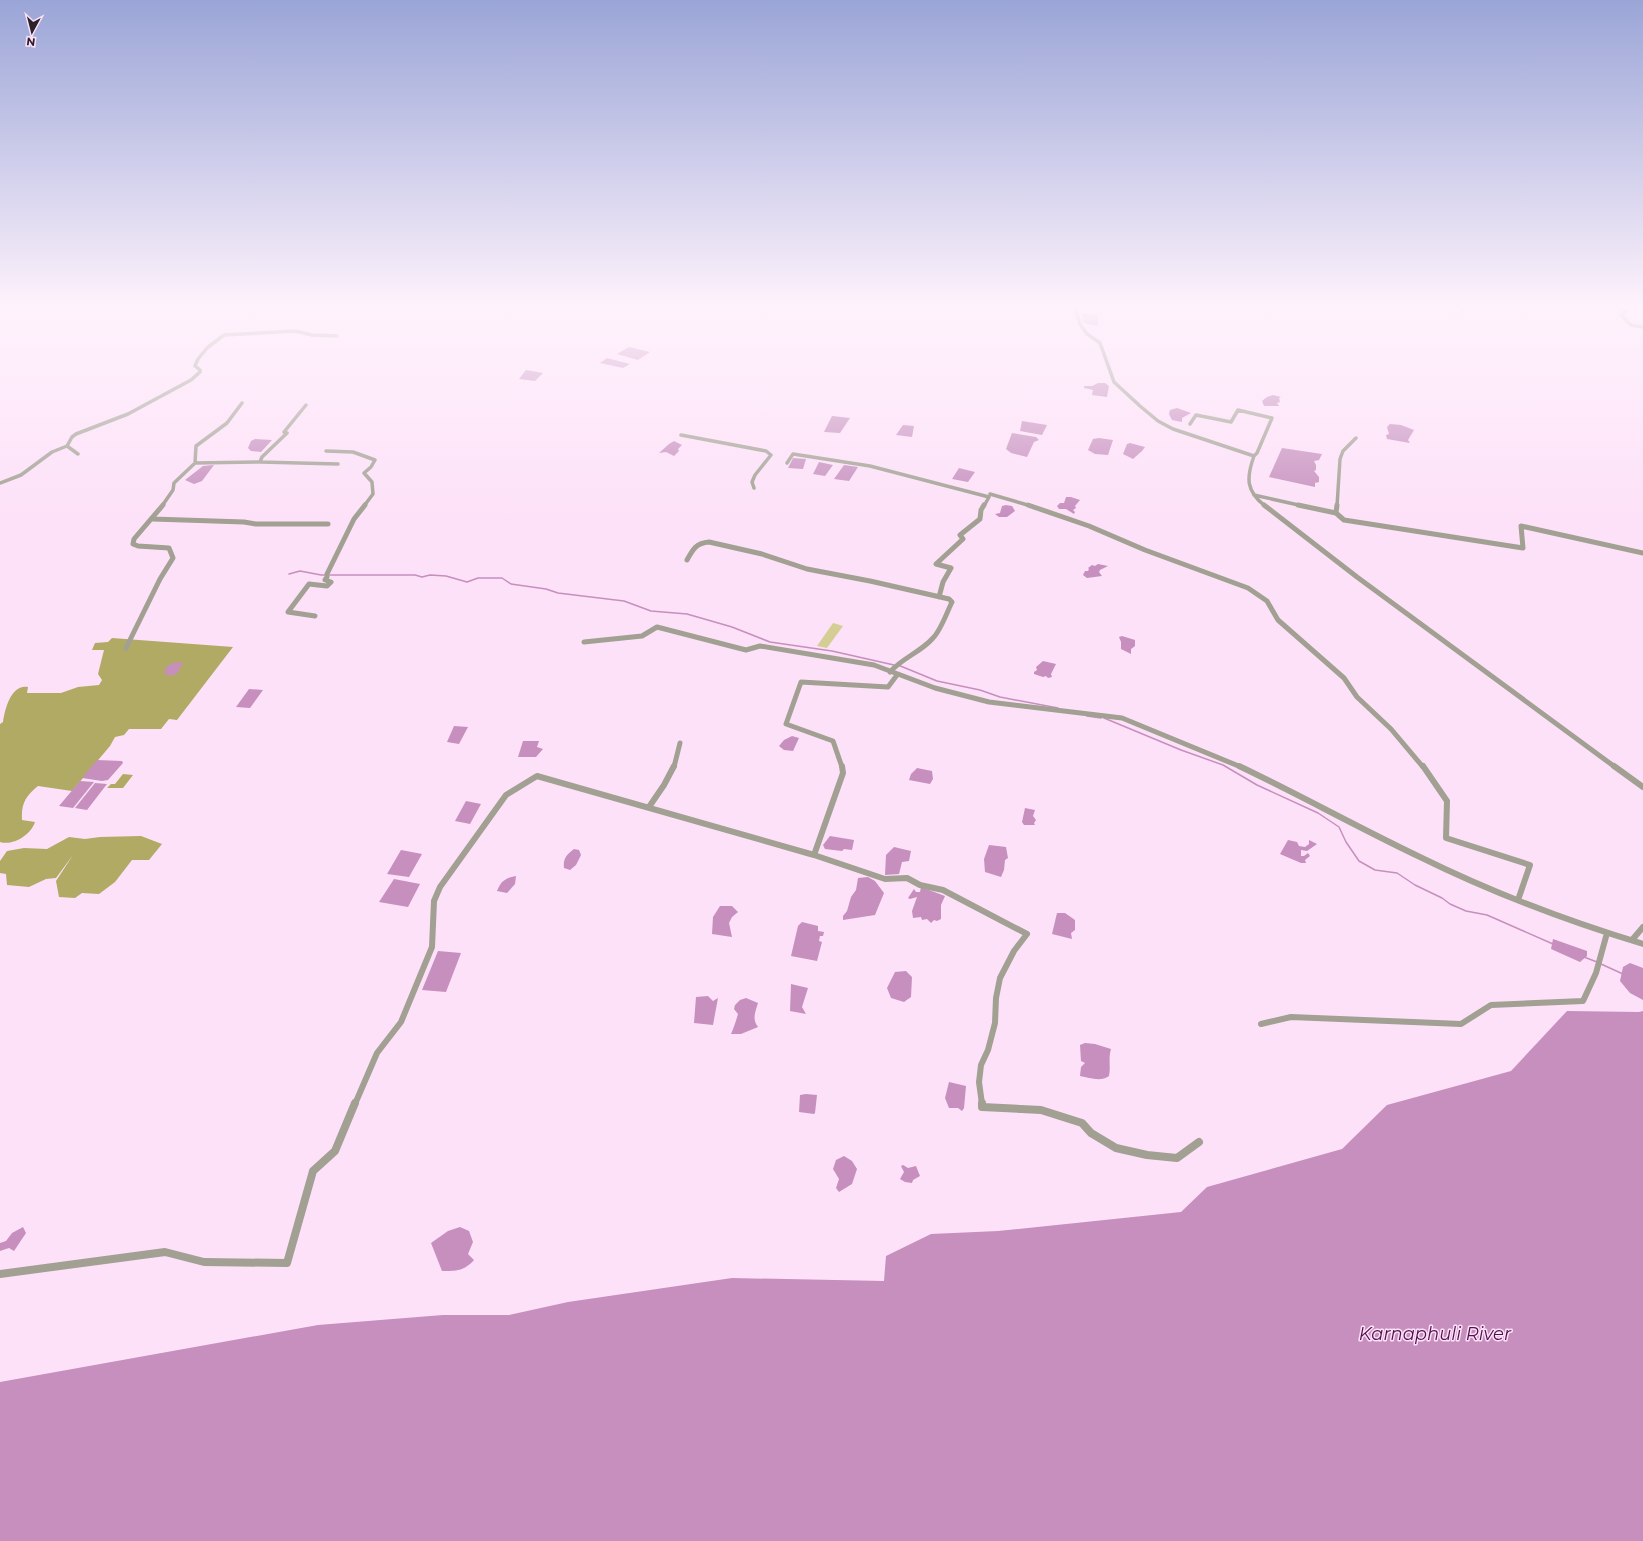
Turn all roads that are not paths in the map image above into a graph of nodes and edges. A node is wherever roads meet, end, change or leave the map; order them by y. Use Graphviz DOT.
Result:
graph roads {
  1 [pos="196,376"];
  2 [pos="1112,376"];
  3 [pos="242,403"];
  4 [pos="306,405"];
  5 [pos="1190,424"];
  6 [pos="682,435"];
  7 [pos="1356,438"];
  8 [pos="67,446"];
  9 [pos="326,451"];
  10 [pos="78,454"];
  11 [pos="1254,456"];
  12 [pos="260,462"];
  13 [pos="195,463"];
  14 [pos="787,463"];
  15 [pos="338,464"];
  16 [pos="0,483"];
  17 [pos="754,488"];
  18 [pos="990,494"];
  19 [pos="1254,495"];
  20 [pos="1336,513"];
  21 [pos="153,519"];
  22 [pos="328,524"];
  23 [pos="1643,553"];
  24 [pos="687,560"];
  25 [pos="939,597"];
  26 [pos="315,616"];
  27 [pos="584,642"];
  28 [pos="126,648"];
  29 [pos="894,674"];
  30 [pos="680,744"];
  31 [pos="1643,787"];
  32 [pos="649,807"];
  33 [pos="814,855"];
  34 [pos="1518,900"];
  35 [pos="1643,926"];
  36 [pos="1607,933"];
  37 [pos="1632,940"];
  38 [pos="1643,944"];
  39 [pos="1261,1024"];
  40 [pos="1199,1142"];
  41 [pos="0,1274"];
  1 -- 8 [label="street"];
  2 -- 11 [label="street"];
  3 -- 13 [label="street"];
  4 -- 12 [label="street"];
  5 -- 11 [label="street"];
  6 -- 17 [label="street"];
  7 -- 20 [label="street"];
  8 -- 10 [label="street"];
  8 -- 16 [label="street"];
  9 -- 26 [label="street"];
  11 -- 19 [label="street"];
  12 -- 13 [label="street"];
  12 -- 15 [label="street"];
  13 -- 21 [label="street"];
  14 -- 25 [label="street"];
  18 -- 34 [label="street"];
  19 -- 20 [label="street"];
  19 -- 31 [label="street"];
  20 -- 23 [label="street"];
  21 -- 22 [label="street"];
  21 -- 28 [label="street"];
  24 -- 25 [label="street"];
  25 -- 29 [label="street"];
  27 -- 29 [label="street"];
  29 -- 33 [label="street"];
  29 -- 34 [label="street"];
  30 -- 32 [label="street"];
  32 -- 33 [label="street"];
  32 -- 41 [label="street"];
  33 -- 40 [label="street"];
  34 -- 36 [label="street"];
  35 -- 37 [label="street"];
  36 -- 37 [label="street"];
  36 -- 39 [label="street"];
  37 -- 38 [label="street"];
}
